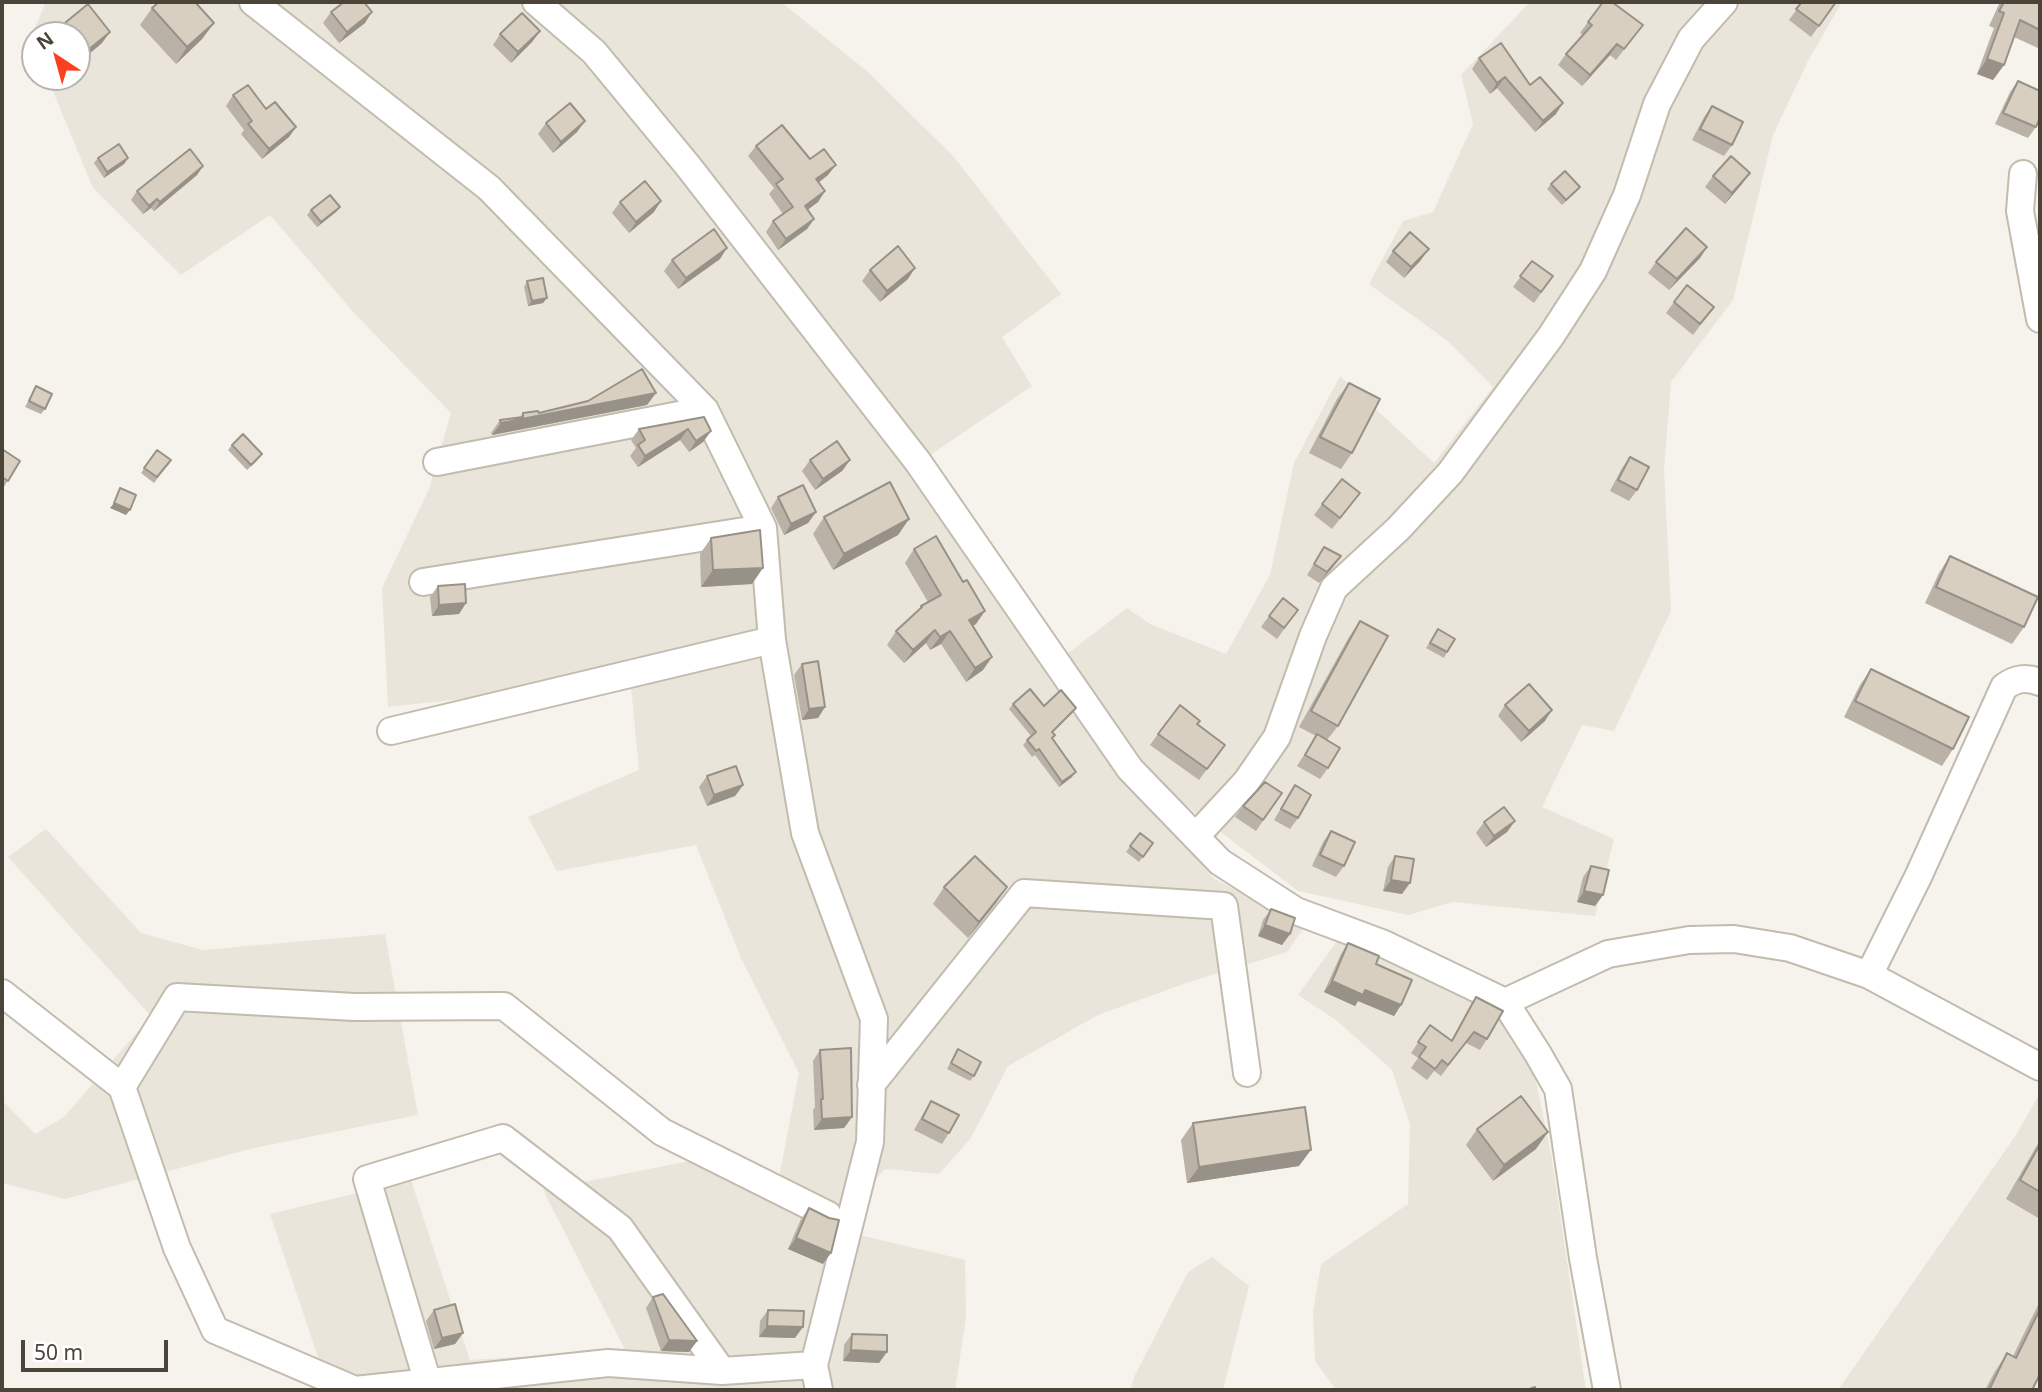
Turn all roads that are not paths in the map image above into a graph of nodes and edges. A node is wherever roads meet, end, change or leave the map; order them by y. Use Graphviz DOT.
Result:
graph roads {
  1 [pos="253,2"];
  2 [pos="536,2"];
  3 [pos="1724,2"];
  4 [pos="2023,174"];
  5 [pos="2040,319"];
  6 [pos="705,410"];
  7 [pos="437,462"];
  8 [pos="763,528"];
  9 [pos="424,582"];
  10 [pos="772,640"];
  11 [pos="2040,682"];
  12 [pos="391,731"];
  13 [pos="1196,836"];
  14 [pos="1869,975"];
  15 [pos="2,993"];
  16 [pos="1505,1002"];
  17 [pos="2040,1067"];
  18 [pos="1247,1073"];
  19 [pos="870,1085"];
  20 [pos="122,1087"];
  21 [pos="828,1215"];
  22 [pos="722,1371"];
  23 [pos="817,1378"];
  24 [pos="501,1382"];
  25 [pos="428,1383"];
  26 [pos="393,1390"];
  27 [pos="1607,1390"];
  1 -- 6 [label="street"];
  2 -- 13 [label="street"];
  3 -- 13 [label="street"];
  4 -- 5 [label="street"];
  6 -- 7 [label="street"];
  6 -- 8 [label="street"];
  8 -- 9 [label="street"];
  8 -- 10 [label="street"];
  10 -- 12 [label="street"];
  10 -- 19 [label="street"];
  11 -- 14 [label="street"];
  13 -- 16 [label="street"];
  14 -- 16 [label="street"];
  14 -- 17 [label="street"];
  15 -- 20 [label="street"];
  16 -- 27 [label="street"];
  18 -- 19 [label="street"];
  19 -- 23 [label="street"];
  20 -- 21 [label="street"];
  20 -- 25 [label="street"];
  22 -- 23 [label="street"];
  22 -- 24 [label="street"];
  22 -- 25 [label="street"];
  24 -- 25 [label="street"];
  25 -- 26 [label="street"];
}
